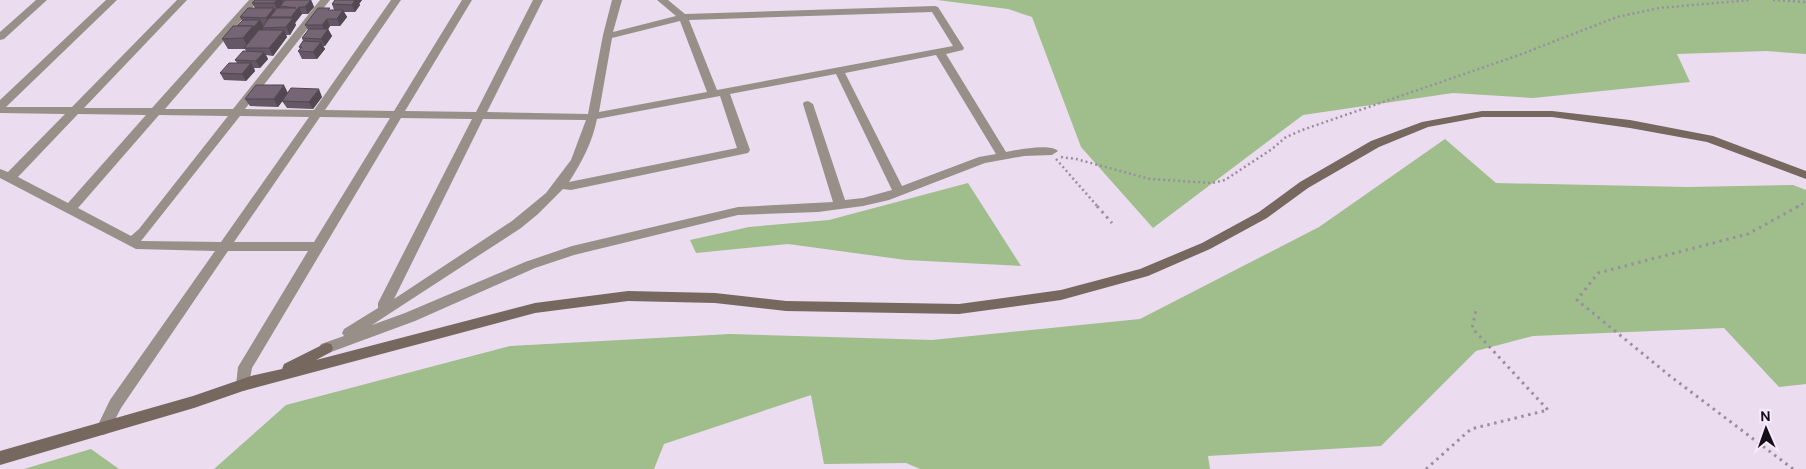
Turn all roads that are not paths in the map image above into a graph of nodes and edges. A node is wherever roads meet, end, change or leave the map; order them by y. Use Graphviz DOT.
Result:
graph roads {
  1 [pos="42,0"];
  2 [pos="112,0"];
  3 [pos="182,0"];
  4 [pos="254,0"];
  5 [pos="325,0"];
  6 [pos="396,0"];
  7 [pos="467,0"];
  8 [pos="538,0"];
  9 [pos="617,0"];
  10 [pos="662,0"];
  11 [pos="683,17"];
  12 [pos="608,36"];
  13 [pos="0,37"];
  14 [pos="940,52"];
  15 [pos="839,70"];
  16 [pos="718,93"];
  17 [pos="808,104"];
  18 [pos="0,106"];
  19 [pos="0,110"];
  20 [pos="75,110"];
  21 [pos="156,112"];
  22 [pos="236,112"];
  23 [pos="318,113"];
  24 [pos="398,114"];
  25 [pos="479,115"];
  26 [pos="592,116"];
  27 [pos="1053,155"];
  28 [pos="1003,156"];
  29 [pos="5,175"];
  30 [pos="1806,175"];
  31 [pos="560,185"];
  32 [pos="899,192"];
  33 [pos="840,205"];
  34 [pos="70,209"];
  35 [pos="132,242"];
  36 [pos="318,247"];
  37 [pos="224,248"];
  38 [pos="385,311"];
  39 [pos="326,348"];
  40 [pos="243,385"];
  41 [pos="102,428"];
  42 [pos="0,458"];
  1 -- 13 [label="street"];
  2 -- 18 [label="street"];
  3 -- 20 [label="street"];
  4 -- 21 [label="street"];
  5 -- 22 [label="street"];
  6 -- 23 [label="street"];
  7 -- 24 [label="street"];
  8 -- 25 [label="street"];
  9 -- 12 [label="street"];
  10 -- 11 [label="street"];
  11 -- 12 [label="street"];
  11 -- 14 [label="street"];
  11 -- 16 [label="street"];
  12 -- 26 [label="street"];
  14 -- 15 [label="street"];
  14 -- 28 [label="street"];
  15 -- 16 [label="street"];
  15 -- 32 [label="street"];
  16 -- 26 [label="street"];
  16 -- 31 [label="street"];
  17 -- 33 [label="street"];
  19 -- 20 [label="street"];
  20 -- 21 [label="street"];
  20 -- 29 [label="street"];
  21 -- 22 [label="street"];
  21 -- 34 [label="street"];
  22 -- 23 [label="street"];
  22 -- 35 [label="street"];
  23 -- 24 [label="street"];
  23 -- 37 [label="street"];
  24 -- 25 [label="street"];
  24 -- 36 [label="street"];
  25 -- 26 [label="street"];
  25 -- 38 [label="street"];
  26 -- 31 [label="street"];
  27 -- 28 [label="street"];
  28 -- 32 [label="street"];
  29 -- 34 [label="street"];
  30 -- 40 [label="street"];
  31 -- 38 [label="street"];
  32 -- 33 [label="street"];
  33 -- 39 [label="street"];
  34 -- 35 [label="street"];
  35 -- 37 [label="street"];
  36 -- 37 [label="street"];
  36 -- 40 [label="street"];
  37 -- 41 [label="street"];
  38 -- 39 [label="street"];
  39 -- 40 [label="street"];
  40 -- 41 [label="street"];
  41 -- 42 [label="street"];
}
